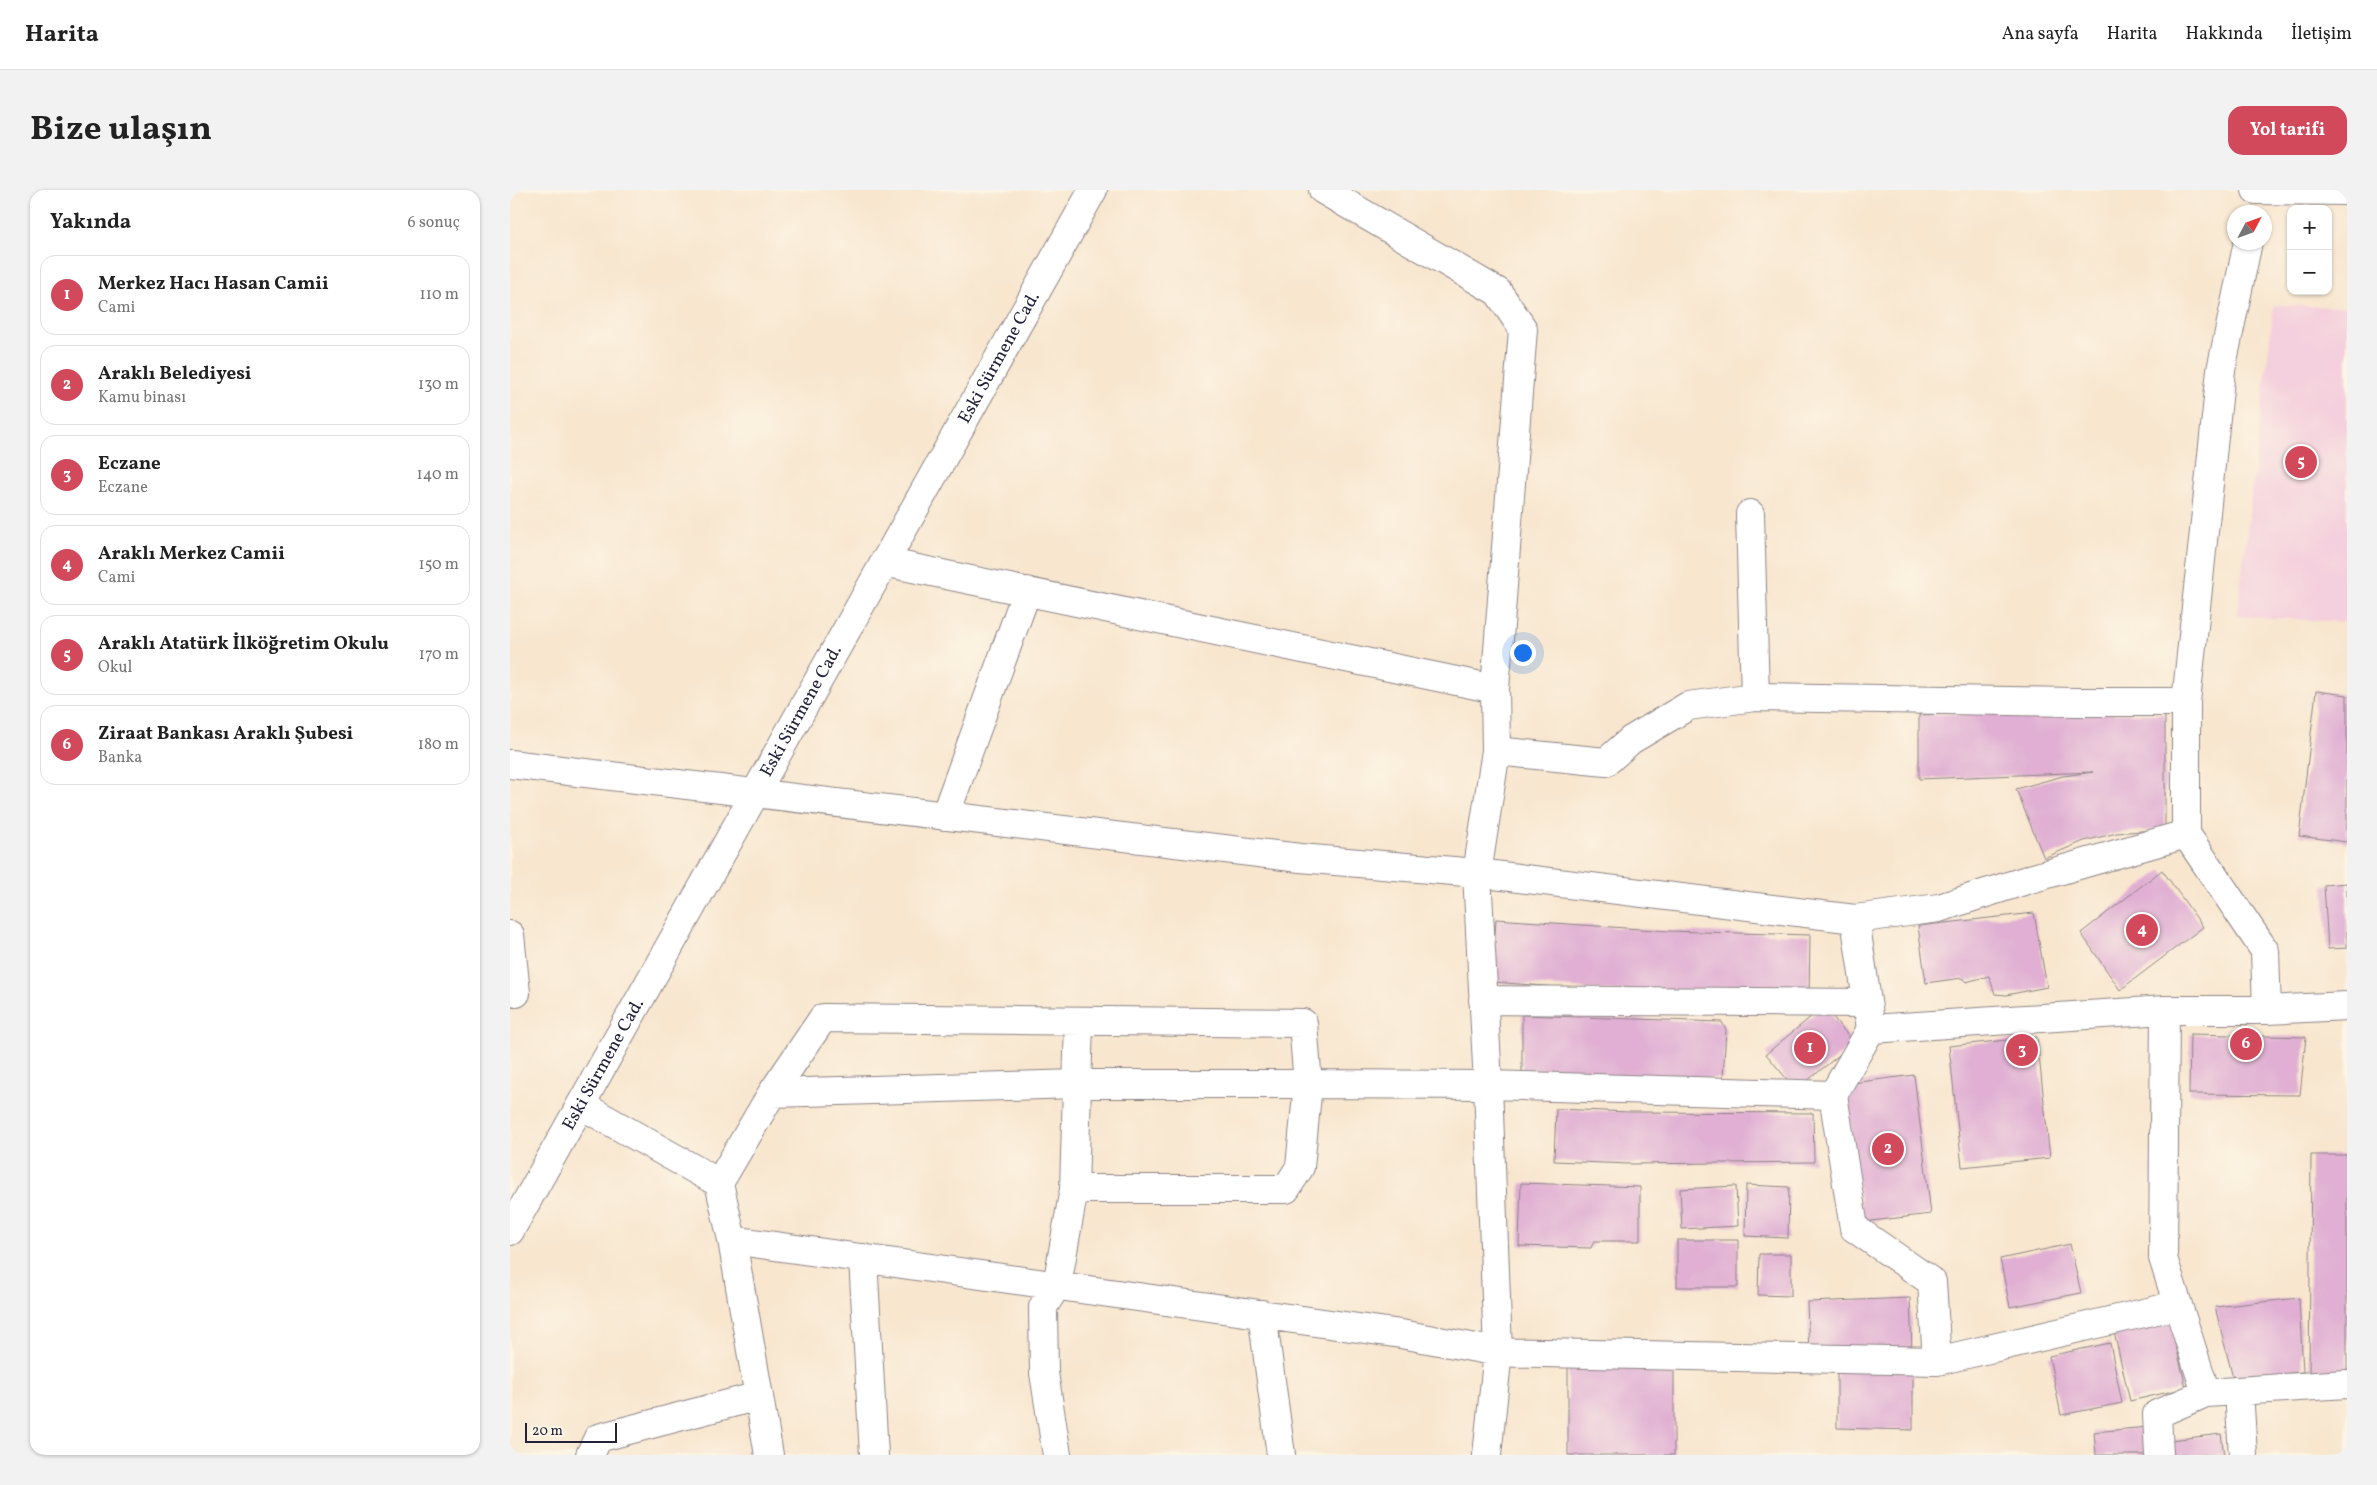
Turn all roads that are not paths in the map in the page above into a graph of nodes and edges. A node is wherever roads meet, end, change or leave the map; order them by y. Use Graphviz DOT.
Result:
graph roads {
  1 [pos="1093,190"];
  2 [pos="1324,190"];
  3 [pos="2258,190"];
  4 [pos="2347,191"];
  5 [pos="2256,205"];
  6 [pos="2246,250"];
  7 [pos="1750,514"];
  8 [pos="884,562"];
  9 [pos="1027,591"];
  10 [pos="1495,689"];
  11 [pos="1754,697"];
  12 [pos="2186,702"];
  13 [pos="1496,751"];
  14 [pos="510,764"];
  15 [pos="754,794"];
  16 [pos="945,816"];
  17 [pos="2186,834"];
  18 [pos="1476,873"];
  19 [pos="1855,919"];
  20 [pos="510,935"];
  21 [pos="516,993"];
  22 [pos="1483,1000"];
  23 [pos="1866,1003"];
  24 [pos="2347,1006"];
  25 [pos="2166,1010"];
  26 [pos="2267,1010"];
  27 [pos="1078,1021"];
  28 [pos="1871,1029"];
  29 [pos="1076,1084"];
  30 [pos="1308,1084"];
  31 [pos="1488,1085"];
  32 [pos="772,1093"];
  33 [pos="1833,1095"];
  34 [pos="580,1105"];
  35 [pos="719,1183"];
  36 [pos="1074,1189"];
  37 [pos="510,1232"];
  38 [pos="732,1240"];
  39 [pos="863,1258"];
  40 [pos="1057,1285"];
  41 [pos="2178,1305"];
  42 [pos="1262,1314"];
  43 [pos="1498,1352"];
  44 [pos="1937,1361"];
  45 [pos="2347,1384"];
  46 [pos="2240,1391"];
  47 [pos="2206,1393"];
  48 [pos="759,1396"];
  49 [pos="590,1455"];
  50 [pos="769,1455"];
  51 [pos="874,1455"];
  52 [pos="1057,1455"];
  53 [pos="1280,1455"];
  54 [pos="1487,1455"];
  55 [pos="2159,1455"];
  56 [pos="2243,1455"];
  1 -- 8 [label="street, Eski Sürmene Cad."];
  2 -- 10 [label="street"];
  3 -- 4 [label="street"];
  3 -- 5 [label="street"];
  6 -- 12 [label="street"];
  7 -- 11 [label="street"];
  8 -- 9 [label="street"];
  8 -- 15 [label="street, Eski Sürmene Cad."];
  9 -- 10 [label="street"];
  9 -- 16 [label="street"];
  10 -- 13 [label="street"];
  11 -- 12 [label="street"];
  11 -- 13 [label="street"];
  12 -- 17 [label="street"];
  13 -- 18 [label="street"];
  14 -- 15 [label="street"];
  15 -- 16 [label="street"];
  15 -- 34 [label="street, Eski Sürmene Cad."];
  16 -- 18 [label="street"];
  17 -- 19 [label="street"];
  17 -- 26 [label="street"];
  18 -- 19 [label="street"];
  18 -- 22 [label="street"];
  19 -- 23 [label="street"];
  20 -- 21 [label="street"];
  22 -- 23 [label="street"];
  22 -- 31 [label="street"];
  23 -- 28 [label="street"];
  24 -- 26 [label="street"];
  25 -- 26 [label="street"];
  25 -- 28 [label="street"];
  25 -- 41 [label="street"];
  27 -- 29 [label="street"];
  27 -- 30 [label="street"];
  27 -- 32 [label="street"];
  28 -- 33 [label="street"];
  29 -- 30 [label="street"];
  29 -- 32 [label="street"];
  29 -- 36 [label="street"];
  30 -- 31 [label="street"];
  30 -- 36 [label="street"];
  31 -- 33 [label="street"];
  31 -- 43 [label="street"];
  32 -- 35 [label="street"];
  33 -- 44 [label="street"];
  34 -- 35 [label="street"];
  34 -- 37 [label="street, Eski Sürmene Cad."];
  35 -- 38 [label="street"];
  36 -- 40 [label="street"];
  38 -- 39 [label="street"];
  38 -- 48 [label="street"];
  39 -- 40 [label="street"];
  39 -- 51 [label="street"];
  40 -- 42 [label="street"];
  40 -- 52 [label="street"];
  41 -- 44 [label="street"];
  41 -- 47 [label="street"];
  42 -- 43 [label="street"];
  42 -- 53 [label="street"];
  43 -- 44 [label="street"];
  43 -- 54 [label="street"];
  45 -- 46 [label="street"];
  46 -- 47 [label="street"];
  46 -- 56 [label="street"];
  47 -- 55 [label="street"];
  48 -- 49 [label="street"];
  48 -- 50 [label="street"];
}
